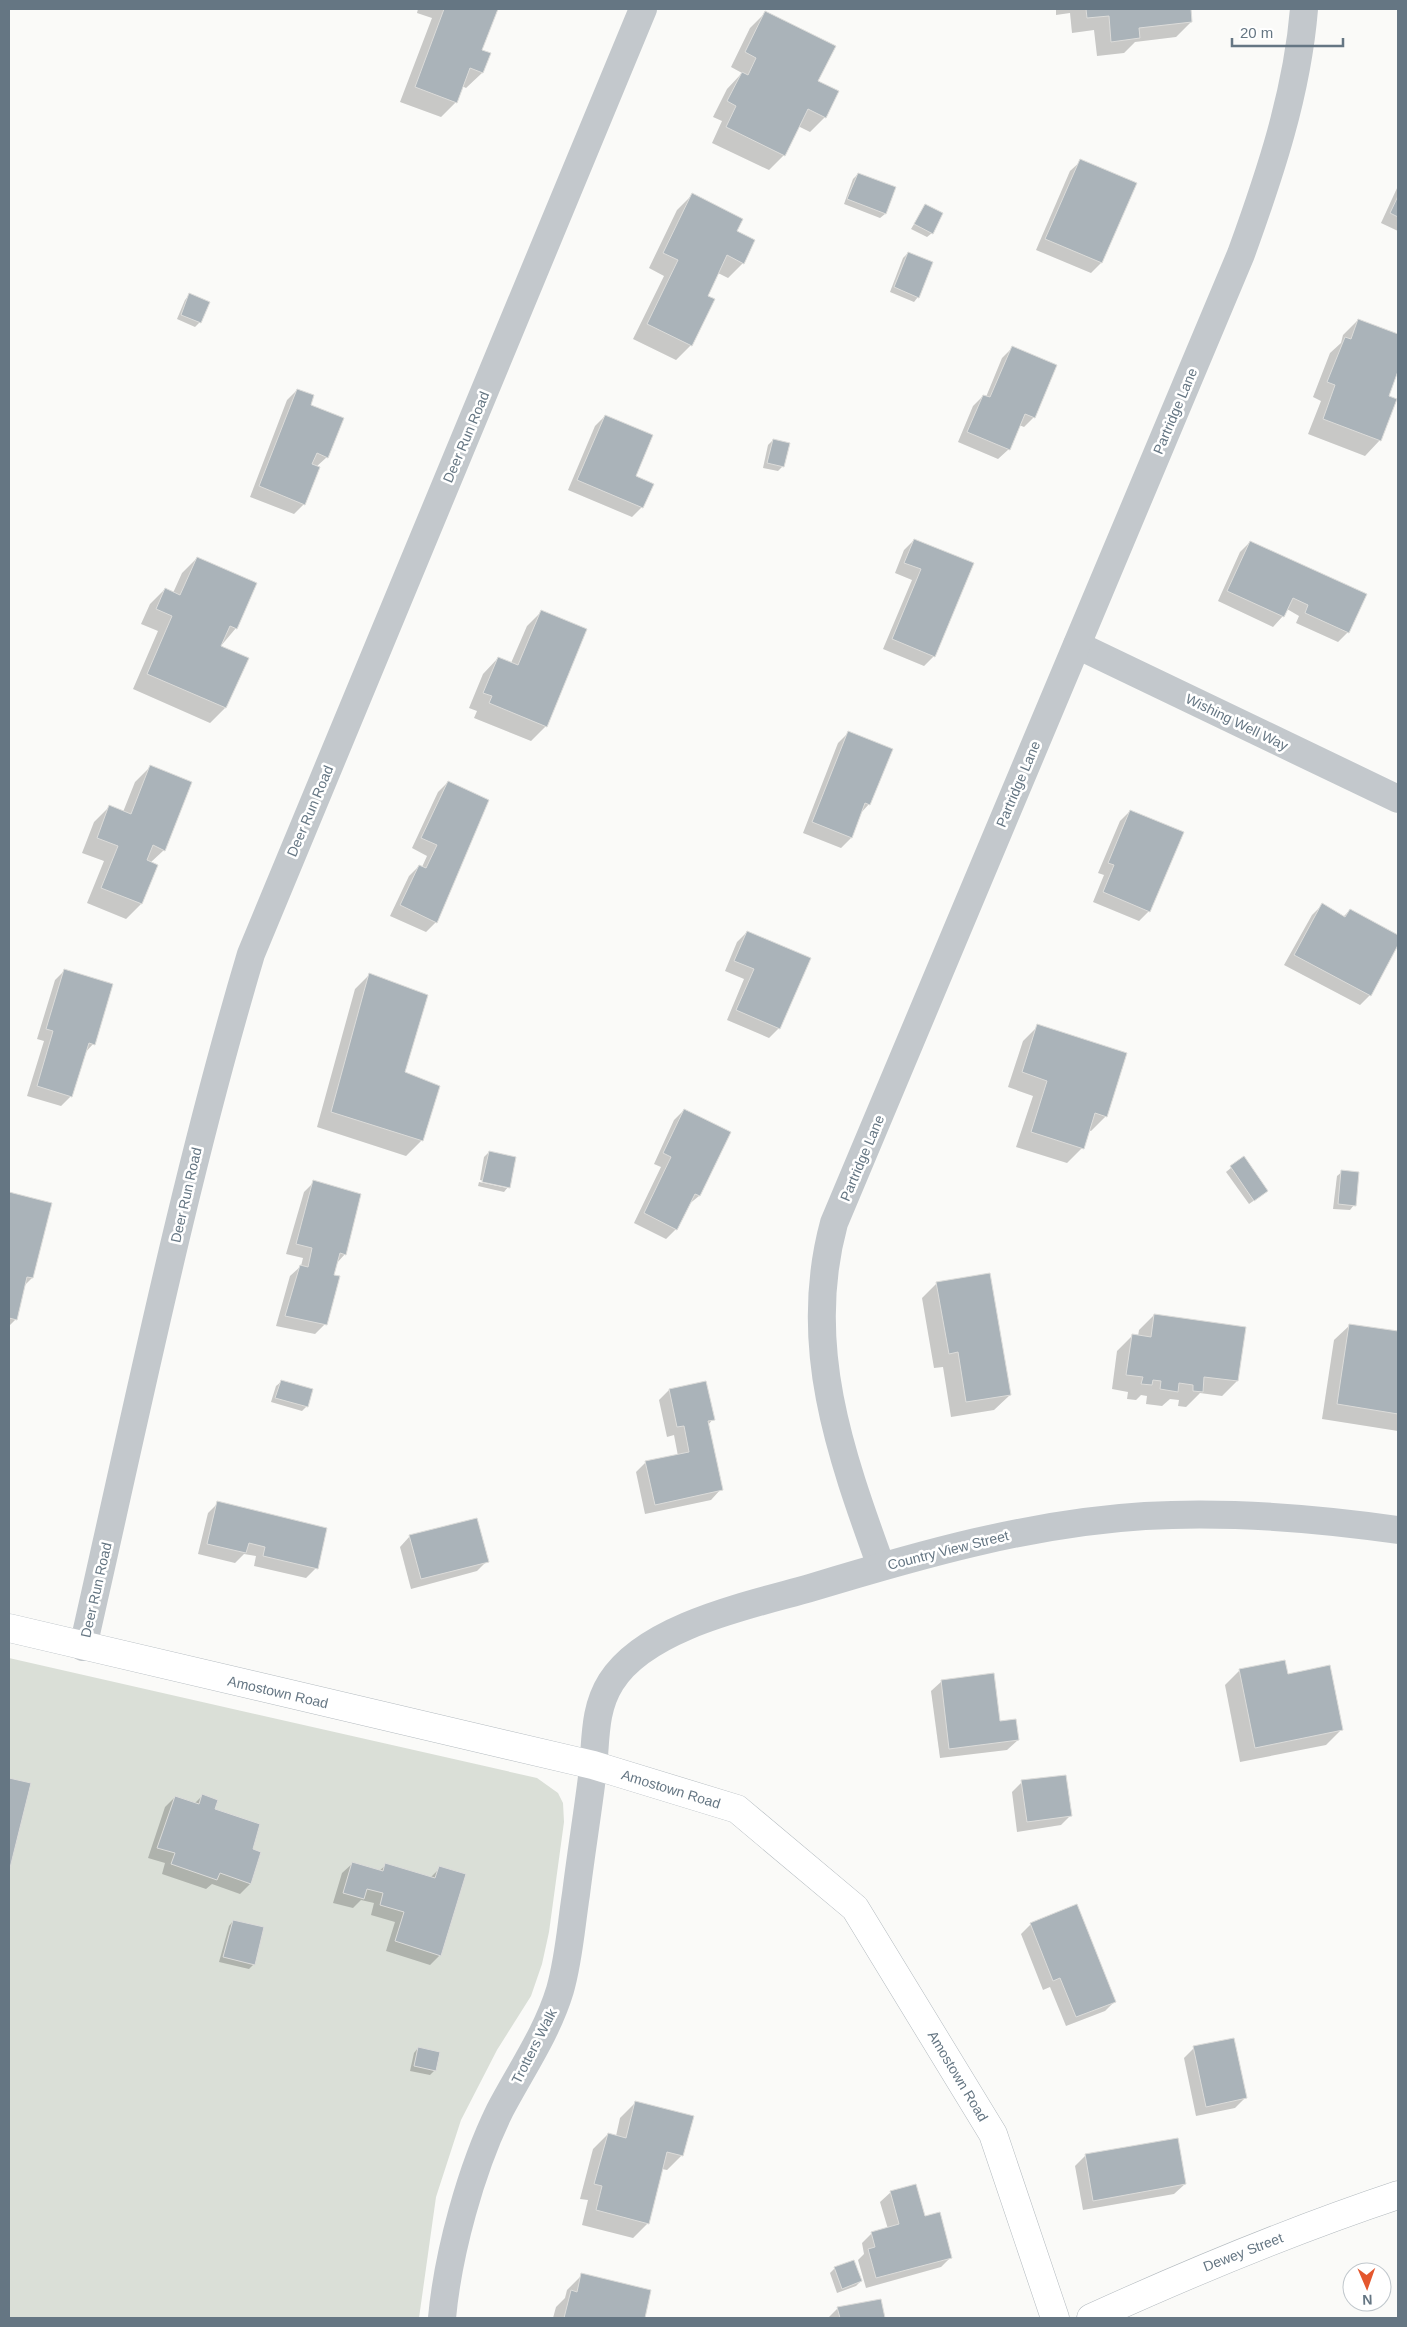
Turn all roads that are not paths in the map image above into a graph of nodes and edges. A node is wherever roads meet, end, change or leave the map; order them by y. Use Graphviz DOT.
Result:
graph roads {
  1 [pos="644,9"];
  2 [pos="1304,9"];
  3 [pos="1076,645"];
  4 [pos="1398,799"];
  5 [pos="1398,1530"];
  6 [pos="881,1566"];
  7 [pos="9,1628"];
  8 [pos="84,1647"];
  9 [pos="593,1765"];
  10 [pos="1398,2195"];
  11 [pos="442,2318"];
  12 [pos="1054,2318"];
  13 [pos="1091,2318"];
  1 -- 8 [label="street, Deer Run Road"];
  2 -- 3 [label="street, Partridge Lane"];
  3 -- 4 [label="street, Wishing Well Way"];
  3 -- 6 [label="street, Partridge Lane"];
  5 -- 6 [label="street, Country View Street"];
  6 -- 9 [label="street, Country View Street"];
  7 -- 8 [label="street, Amostown Road"];
  8 -- 9 [label="street, Amostown Road"];
  9 -- 11 [label="street, Trotters Walk"];
  9 -- 12 [label="street, Amostown Road"];
  10 -- 13 [label="street, Dewey Street"];
}
